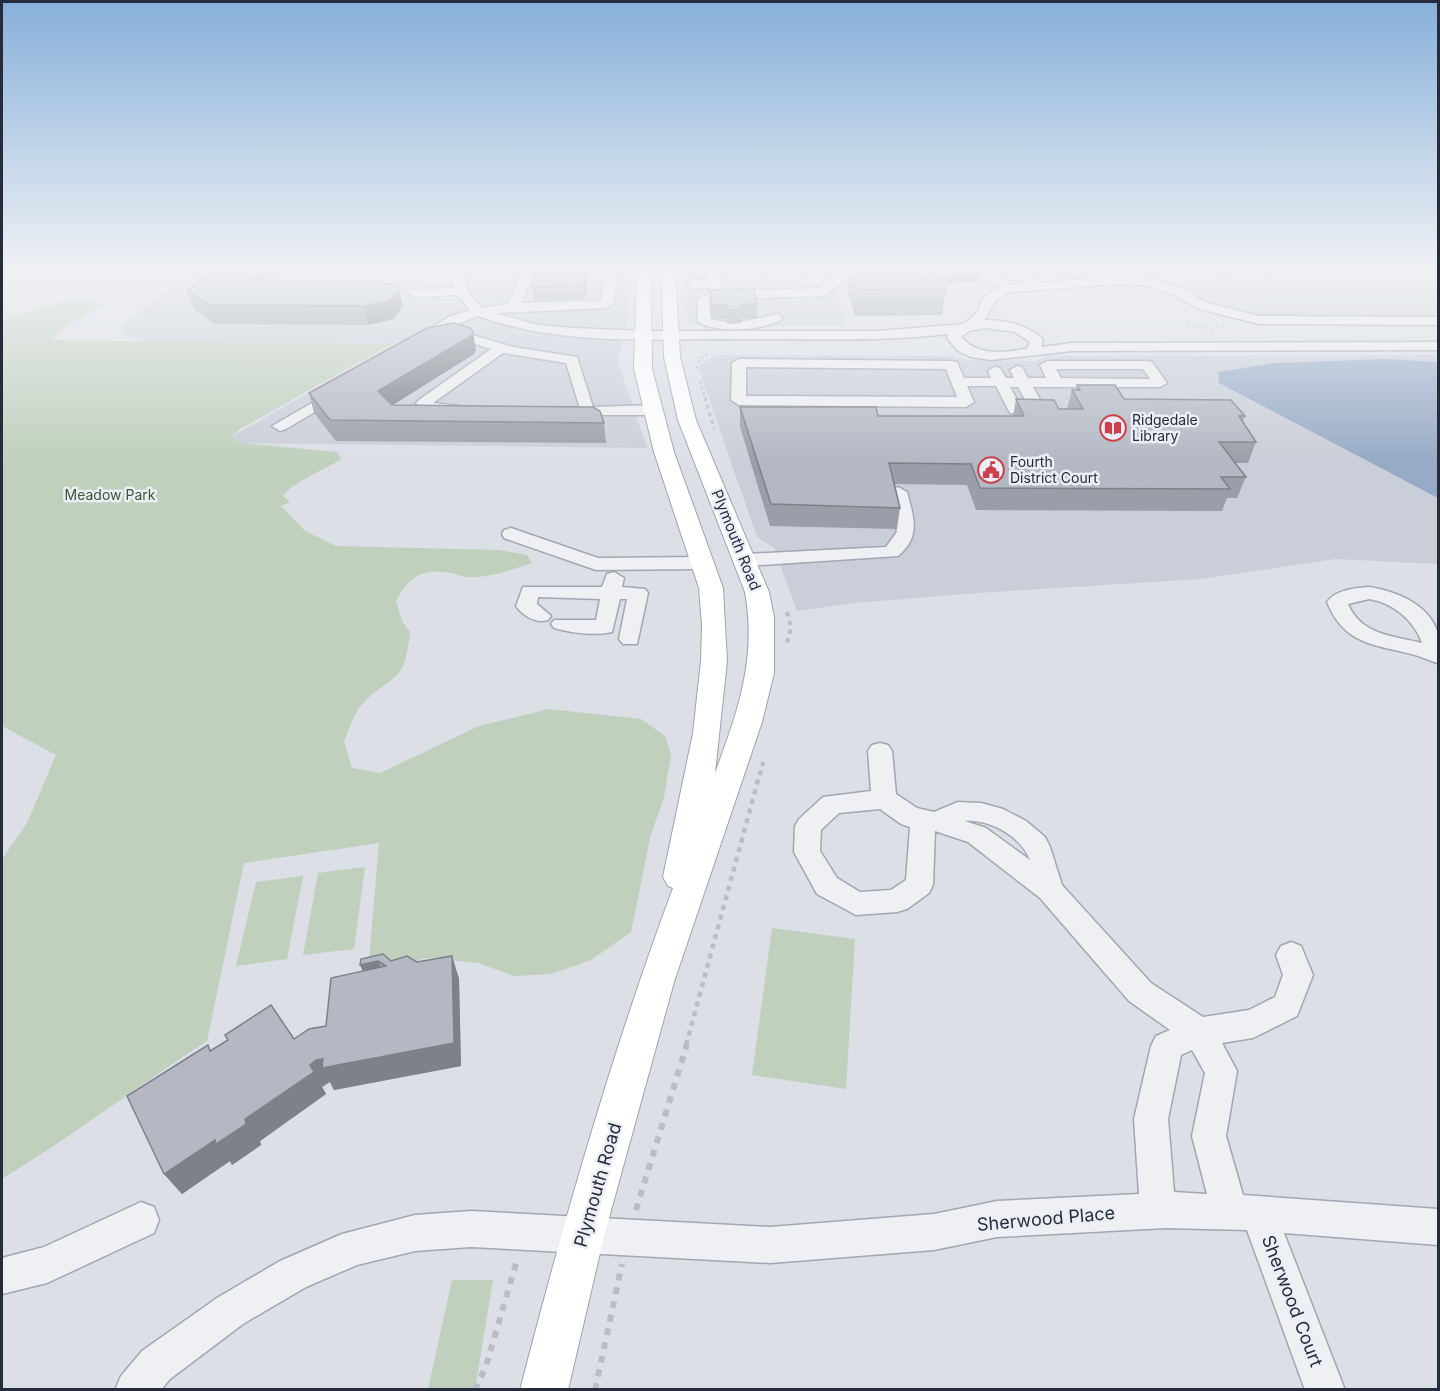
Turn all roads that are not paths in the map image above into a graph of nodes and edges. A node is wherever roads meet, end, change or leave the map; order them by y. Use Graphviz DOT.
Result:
graph roads {
  1 [pos="439,333"];
  2 [pos="449,333"];
  3 [pos="512,333"];
  4 [pos="642,333"];
  5 [pos="670,333"];
  6 [pos="912,333"];
  7 [pos="955,333"];
  8 [pos="1027,333"];
  9 [pos="1036,333"];
  10 [pos="1438,337"];
  11 [pos="642,338"];
  12 [pos="670,339"];
  13 [pos="422,343"];
  14 [pos="1438,346"];
  15 [pos="501,348"];
  16 [pos="962,348"];
  17 [pos="1034,351"];
  18 [pos="981,355"];
  19 [pos="1014,357"];
  20 [pos="838,381"];
  21 [pos="958,382"];
  22 [pos="1002,382"];
  23 [pos="1023,382"];
  24 [pos="1056,383"];
  25 [pos="1117,383"];
  26 [pos="1160,383"];
  27 [pos="351,385"];
  28 [pos="1129,399"];
  29 [pos="1172,399"];
  30 [pos="739,400"];
  31 [pos="842,401"];
  32 [pos="472,409"];
  33 [pos="652,410"];
  34 [pos="566,412"];
  35 [pos="587,412"];
  36 [pos="752,416"];
  37 [pos="845,419"];
  38 [pos="280,426"];
  39 [pos="898,492"];
  40 [pos="511,534"];
  41 [pos="746,560"];
  42 [pos="701,563"];
  43 [pos="617,565"];
  44 [pos="612,593"];
  45 [pos="541,616"];
  46 [pos="561,624"];
  47 [pos="630,639"];
  48 [pos="880,751"];
  49 [pos="885,799"];
  50 [pos="930,820"];
  51 [pos="1291,955"];
  52 [pos="656,982"];
  53 [pos="1199,1032"];
  54 [pos="1158,1211"];
  55 [pos="1244,1213"];
  56 [pos="141,1221"];
  57 [pos="1438,1227"];
  58 [pos="582,1236"];
  59 [pos="2,1276"];
  60 [pos="135,1389"];
  61 [pos="544,1389"];
  62 [pos="1325,1389"];
  1 -- 13 [label="street"];
  2 -- 15 [label="street"];
  3 -- 11 [label="street"];
  4 -- 11 [label="main road, Plymouth Road"];
  5 -- 12 [label="main road, Plymouth Road"];
  6 -- 12 [label="street"];
  7 -- 16 [label="street"];
  8 -- 17 [label="street"];
  9 -- 10 [label="street"];
  11 -- 12 [label="street"];
  11 -- 33 [label="main road, Plymouth Road"];
  12 -- 16 [label="street"];
  12 -- 41 [label="main road, Plymouth Road"];
  14 -- 17 [label="street"];
  15 -- 32 [label="street"];
  15 -- 35 [label="street"];
  16 -- 18 [label="street"];
  17 -- 19 [label="street"];
  18 -- 19 [label="street"];
  18 -- 22 [label="street"];
  19 -- 23 [label="street"];
  20 -- 31 [label="street"];
  21 -- 22 [label="street"];
  21 -- 30 [label="street"];
  21 -- 31 [label="street"];
  22 -- 23 [label="street"];
  22 -- 23 [label="street"];
  23 -- 24 [label="street"];
  24 -- 25 [label="street"];
  24 -- 26 [label="street"];
  25 -- 26 [label="street"];
  25 -- 28 [label="street"];
  26 -- 29 [label="street"];
  27 -- 38 [label="street"];
  30 -- 31 [label="street"];
  30 -- 36 [label="street"];
  31 -- 37 [label="street"];
  33 -- 35 [label="street"];
  33 -- 42 [label="main road, Plymouth Road"];
  34 -- 35 [label="street"];
  39 -- 41 [label="street"];
  40 -- 43 [label="street"];
  41 -- 42 [label="main road"];
  41 -- 52 [label="main road, Plymouth Road"];
  42 -- 43 [label="street"];
  42 -- 52 [label="main road, Plymouth Road"];
  43 -- 44 [label="street"];
  44 -- 45 [label="street"];
  44 -- 46 [label="street"];
  44 -- 47 [label="street"];
  48 -- 49 [label="street"];
  49 -- 50 [label="street"];
  49 -- 50 [label="street"];
  50 -- 53 [label="street"];
  51 -- 53 [label="street"];
  52 -- 58 [label="main road, Plymouth Road"];
  53 -- 54 [label="street"];
  53 -- 55 [label="street, Sherwood Court"];
  54 -- 55 [label="street, Sherwood Place"];
  54 -- 58 [label="street, Sherwood Place"];
  55 -- 57 [label="street, Sherwood Place"];
  55 -- 62 [label="street, Sherwood Court"];
  56 -- 59 [label="street"];
  58 -- 60 [label="street, Sherwood Place"];
  58 -- 61 [label="main road, Plymouth Road"];
}
